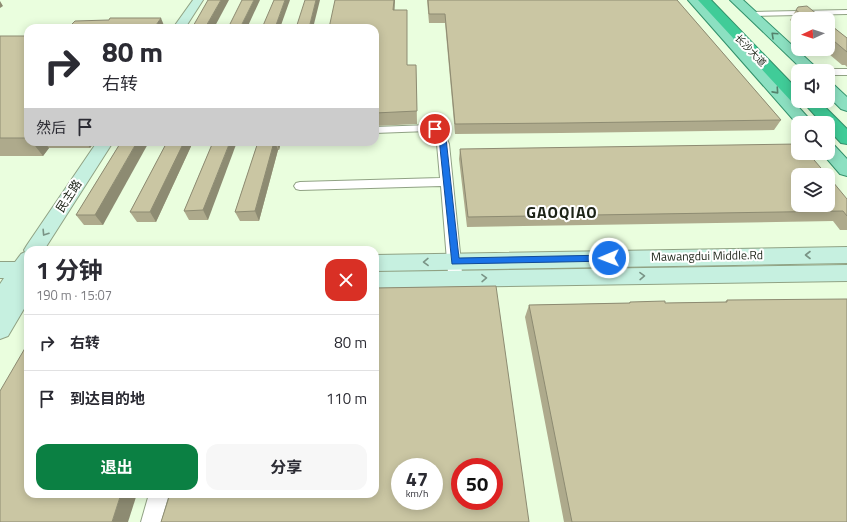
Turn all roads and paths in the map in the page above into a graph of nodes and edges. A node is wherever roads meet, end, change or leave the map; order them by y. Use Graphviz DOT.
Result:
graph roads {
  1 [pos="198,0"];
  2 [pos="204,0"];
  3 [pos="694,0"];
  4 [pos="704,0"];
  5 [pos="713,0"];
  6 [pos="736,0"];
  7 [pos="847,12"];
  8 [pos="751,14"];
  9 [pos="182,24"];
  10 [pos="189,24"];
  11 [pos="805,64"];
  12 [pos="835,72"];
  13 [pos="847,72"];
  14 [pos="791,81"];
  15 [pos="791,92"];
  16 [pos="835,94"];
  17 [pos="847,106"];
  18 [pos="807,108"];
  19 [pos="817,108"];
  20 [pos="799,116"];
  21 [pos="814,116"];
  22 [pos="379,130"];
  23 [pos="835,138"];
  24 [pos="847,139"];
  25 [pos="102,146"];
  26 [pos="114,146"];
  27 [pos="847,151"];
  28 [pos="835,157"];
  29 [pos="847,170"];
  30 [pos="447,182"];
  31 [pos="300,186"];
  32 [pos="37,246"];
  33 [pos="51,246"];
  34 [pos="847,255"];
  35 [pos="379,263"];
  36 [pos="455,270"];
  37 [pos="847,273"];
  38 [pos="379,280"];
  39 [pos="17,281"];
  40 [pos="0,329"];
  41 [pos="158,498"];
  42 [pos="151,522"];
  1 -- 9 [label="main road"];
  2 -- 10 [label="main road"];
  3 -- 20 [label="main road, one-way"];
  4 -- 15 [label="highway, 长沙大道"];
  5 -- 14 [label="highway, 长沙大道"];
  6 -- 8 [label="main road"];
  7 -- 8 [label="street"];
  11 -- 8 [label="main road, one-way"];
  12 -- 13 [label="street"];
  16 -- 17 [label="main road"];
  18 -- 21 [label="highway, 长沙大道"];
  19 -- 24 [label="highway"];
  22 -- 30 [label="street"];
  23 -- 27 [label="highway"];
  25 -- 32 [label="main road, 民主路, one-way"];
  26 -- 33 [label="main road, 民主路"];
  28 -- 29 [label="main road"];
  30 -- 31 [label="street"];
  30 -- 36 [label="street"];
  34 -- 36 [label="main road, Mawangdui Middle.Rd, one-way"];
  36 -- 35 [label="main road, Mawangdui Middle.Rd, one-way"];
  36 -- 37 [label="main road, Mawangdui Middle.Rd, one-way"];
  36 -- 38 [label="main road, Mawangdui Middle.Rd"];
  39 -- 40 [label="main road"];
  41 -- 42 [label="street"];
}
